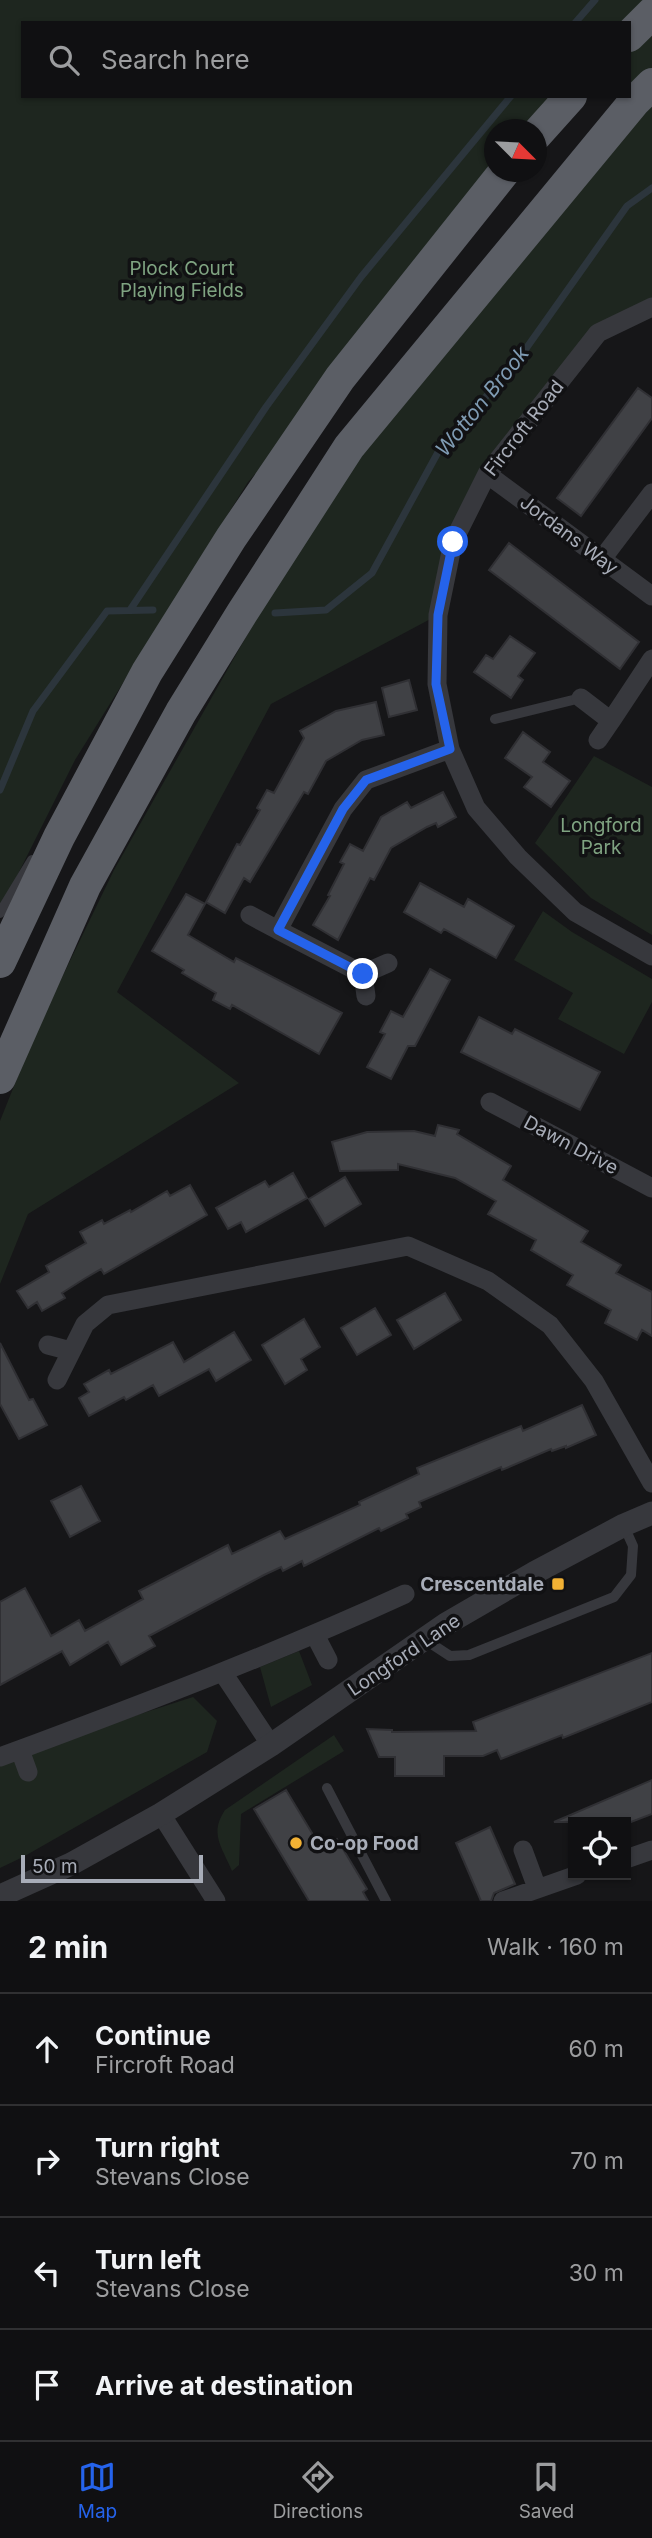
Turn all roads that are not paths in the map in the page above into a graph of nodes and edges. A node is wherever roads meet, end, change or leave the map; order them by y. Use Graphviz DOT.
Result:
graph roads {
  1 [pos="652,13"];
  2 [pos="631,34"];
  3 [pos="652,84"];
  4 [pos="569,98"];
  5 [pos="547,124"];
  6 [pos="496,182"];
  7 [pos="652,307"];
  8 [pos="487,474"];
  9 [pos="652,493"];
  10 [pos="602,559"];
  11 [pos="652,596"];
  12 [pos="652,659"];
  13 [pos="147,672"];
  14 [pos="581,698"];
  15 [pos="495,719"];
  16 [pos="611,721"];
  17 [pos="598,740"];
  18 [pos="450,749"];
  19 [pos="50,830"];
  20 [pos="36,853"];
  21 [pos="0,913"];
  22 [pos="250,915"];
  23 [pos="278,930"];
  24 [pos="652,956"];
  25 [pos="0,962"];
  26 [pos="388,963"];
  27 [pos="363,974"];
  28 [pos="366,996"];
  29 [pos="0,1078"];
  30 [pos="490,1102"];
  31 [pos="652,1188"];
  32 [pos="48,1345"];
  33 [pos="71,1351"];
  34 [pos="57,1380"];
  35 [pos="652,1483"];
  36 [pos="652,1513"];
  37 [pos="624,1525"];
  38 [pos="404,1594"];
  39 [pos="315,1635"];
  40 [pos="424,1639"];
  41 [pos="328,1660"];
  42 [pos="223,1673"];
  43 [pos="271,1745"];
  44 [pos="20,1750"];
  45 [pos="0,1757"];
  46 [pos="29,1772"];
  47 [pos="327,1788"];
  48 [pos="161,1814"];
  49 [pos="523,1850"];
  50 [pos="652,1850"];
  51 [pos="631,1856"];
  52 [pos="568,1878"];
  53 [pos="537,1888"];
  54 [pos="0,1896"];
  55 [pos="216,1901"];
  56 [pos="386,1901"];
  57 [pos="503,1901"];
  1 -- 2 [label="highway"];
  3 -- 29 [label="highway"];
  4 -- 5 [label="highway"];
  6 -- 13 [label="highway"];
  7 -- 8 [label="street, Fircroft Road"];
  8 -- 10 [label="street, Jordans Way"];
  8 -- 18 [label="street, Fircroft Road"];
  9 -- 10 [label="street"];
  10 -- 11 [label="street, Jordans Way"];
  12 -- 16 [label="street"];
  13 -- 19 [label="lane"];
  13 -- 25 [label="highway"];
  14 -- 15 [label="lane"];
  14 -- 16 [label="street"];
  16 -- 17 [label="street"];
  18 -- 23 [label="street"];
  18 -- 24 [label="street, Fircroft Road"];
  20 -- 21 [label="lane"];
  22 -- 23 [label="street"];
  23 -- 27 [label="street"];
  26 -- 27 [label="street"];
  27 -- 28 [label="street"];
  30 -- 31 [label="street, Dawn Drive"];
  32 -- 33 [label="street"];
  33 -- 34 [label="street"];
  33 -- 35 [label="street"];
  36 -- 37 [label="street, Longford Lane"];
  37 -- 40 [label="street, Longford Lane"];
  37 -- 40 [label="lane"];
  38 -- 39 [label="street"];
  39 -- 41 [label="street, Longford Lane"];
  39 -- 42 [label="street"];
  40 -- 43 [label="street, Longford Lane"];
  42 -- 43 [label="street"];
  42 -- 44 [label="street"];
  43 -- 48 [label="street, Longford Lane"];
  44 -- 45 [label="street"];
  44 -- 46 [label="street"];
  47 -- 56 [label="lane"];
  48 -- 54 [label="street, Longford Lane"];
  48 -- 55 [label="street"];
  49 -- 53 [label="street"];
  50 -- 51 [label="street"];
  52 -- 53 [label="street"];
  53 -- 57 [label="street"];
}
